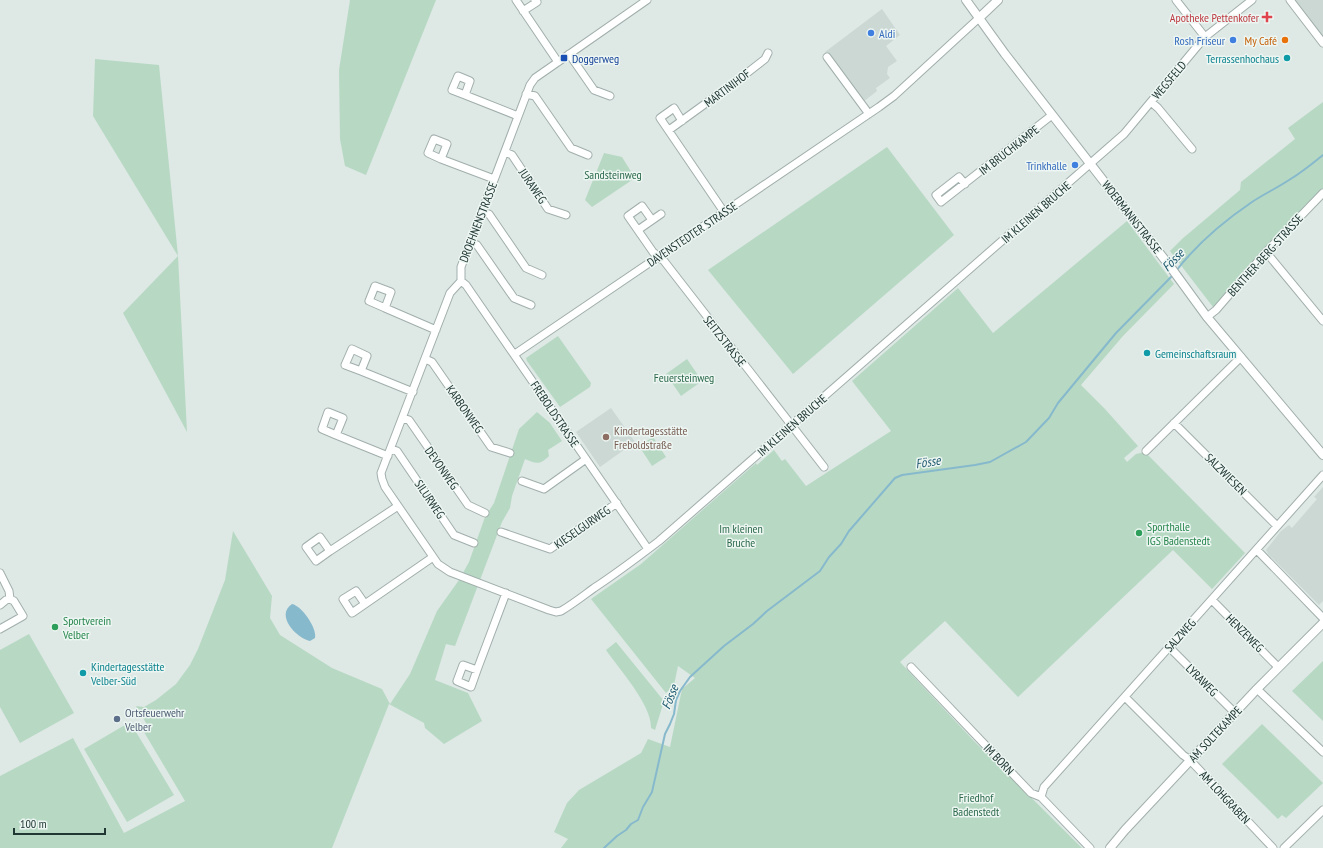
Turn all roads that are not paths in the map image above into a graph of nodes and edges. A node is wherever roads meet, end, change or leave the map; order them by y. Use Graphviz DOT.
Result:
graph roads {
  1 [pos="516,0"];
  2 [pos="535,0"];
  3 [pos="647,0"];
  4 [pos="966,0"];
  5 [pos="998,0"];
  6 [pos="1176,0"];
  7 [pos="1252,0"];
  8 [pos="1290,0"];
  9 [pos="523,11"];
  10 [pos="976,15"];
  11 [pos="1205,37"];
  12 [pos="1323,43"];
  13 [pos="768,53"];
  14 [pos="569,54"];
  15 [pos="827,57"];
  16 [pos="558,62"];
  17 [pos="526,94"];
  18 [pos="465,95"];
  19 [pos="610,96"];
  20 [pos="1151,102"];
  21 [pos="869,114"];
  22 [pos="1052,115"];
  23 [pos="518,116"];
  24 [pos="682,121"];
  25 [pos="669,130"];
  26 [pos="1192,149"];
  27 [pos="504,152"];
  28 [pos="588,155"];
  29 [pos="441,159"];
  30 [pos="1090,164"];
  31 [pos="494,179"];
  32 [pos="965,184"];
  33 [pos="1323,193"];
  34 [pos="482,212"];
  35 [pos="724,212"];
  36 [pos="661,214"];
  37 [pos="566,215"];
  38 [pos="652,220"];
  39 [pos="638,230"];
  40 [pos="470,242"];
  41 [pos="1266,252"];
  42 [pos="658,257"];
  43 [pos="542,275"];
  44 [pos="461,282"];
  45 [pos="531,305"];
  46 [pos="386,308"];
  47 [pos="1207,317"];
  48 [pos="1323,321"];
  49 [pos="436,330"];
  50 [pos="515,354"];
  51 [pos="1241,357"];
  52 [pos="425,359"];
  53 [pos="361,371"];
  54 [pos="413,392"];
  55 [pos="403,418"];
  56 [pos="1174,423"];
  57 [pos="792,426"];
  58 [pos="336,435"];
  59 [pos="1146,451"];
  60 [pos="389,453"];
  61 [pos="510,453"];
  62 [pos="1323,455"];
  63 [pos="586,460"];
  64 [pos="824,467"];
  65 [pos="1323,475"];
  66 [pos="522,480"];
  67 [pos="617,503"];
  68 [pos="398,506"];
  69 [pos="485,513"];
  70 [pos="1278,526"];
  71 [pos="501,532"];
  72 [pos="474,544"];
  73 [pos="648,549"];
  74 [pos="1257,550"];
  75 [pos="330,551"];
  76 [pos="433,557"];
  77 [pos="0,574"];
  78 [pos="506,593"];
  79 [pos="10,599"];
  80 [pos="1212,600"];
  81 [pos="365,604"];
  82 [pos="0,605"];
  83 [pos="1323,618"];
  84 [pos="1323,623"];
  85 [pos="0,629"];
  86 [pos="1169,647"];
  87 [pos="1278,666"];
  88 [pos="911,667"];
  89 [pos="477,670"];
  90 [pos="1257,688"];
  91 [pos="1125,697"];
  92 [pos="1234,712"];
  93 [pos="1323,752"];
  94 [pos="1190,760"];
  95 [pos="1040,797"];
  96 [pos="1323,810"];
  97 [pos="1090,848"];
  98 [pos="1110,848"];
  99 [pos="1273,848"];
  100 [pos="1284,848"];
  1 -- 9 [label="street"];
  2 -- 9 [label="street"];
  3 -- 14 [label="street, DROEHNENSTRASSE"];
  4 -- 10 [label="street, WOERMANNSTRASSE"];
  5 -- 10 [label="street, DAVENSTEDTER STRASSE"];
  6 -- 11 [label="street"];
  7 -- 11 [label="street, WEGSFELD"];
  8 -- 12 [label="street"];
  9 -- 16 [label="street"];
  10 -- 21 [label="street, DAVENSTEDTER STRASSE"];
  10 -- 22 [label="street, WOERMANNSTRASSE"];
  11 -- 20 [label="street, WEGSFELD"];
  13 -- 24 [label="street, MARTINIHOF"];
  14 -- 16 [label="street, DROEHNENSTRASSE"];
  14 -- 19 [label="street"];
  15 -- 21 [label="street"];
  16 -- 17 [label="street, DROEHNENSTRASSE"];
  17 -- 23 [label="street, DROEHNENSTRASSE"];
  17 -- 28 [label="street"];
  18 -- 23 [label="street"];
  20 -- 26 [label="street"];
  20 -- 30 [label="street, WEGSFELD"];
  21 -- 35 [label="street, DAVENSTEDTER STRASSE"];
  22 -- 30 [label="street, WOERMANNSTRASSE"];
  22 -- 32 [label="street, IM BRUCHKAMPE"];
  23 -- 27 [label="street, DROEHNENSTRASSE"];
  24 -- 25 [label="street, MARTINIHOF"];
  24 -- 25 [label="street"];
  25 -- 35 [label="street"];
  27 -- 31 [label="street, DROEHNENSTRASSE"];
  27 -- 37 [label="street, JURAWEG"];
  29 -- 31 [label="street"];
  30 -- 47 [label="street, WOERMANNSTRASSE"];
  30 -- 57 [label="street, IM KLEINEN BRUCHE"];
  31 -- 34 [label="street, DROEHNENSTRASSE"];
  33 -- 41 [label="street, BENTHER-BERG-STRASSE"];
  34 -- 40 [label="street, DROEHNENSTRASSE"];
  34 -- 43 [label="street"];
  35 -- 42 [label="street, DAVENSTEDTER STRASSE"];
  36 -- 38 [label="street"];
  38 -- 39 [label="street"];
  38 -- 39 [label="street"];
  39 -- 42 [label="street"];
  40 -- 44 [label="street, DROEHNENSTRASSE"];
  40 -- 45 [label="street"];
  41 -- 47 [label="street, BENTHER-BERG-STRASSE"];
  41 -- 48 [label="street"];
  42 -- 50 [label="street, DAVENSTEDTER STRASSE"];
  42 -- 57 [label="street, SEITZSTRASSE"];
  44 -- 49 [label="street"];
  44 -- 50 [label="street, FREBOLDSTRASSE"];
  46 -- 49 [label="street"];
  47 -- 51 [label="street, WOERMANNSTRASSE"];
  49 -- 52 [label="street"];
  50 -- 63 [label="street, FREBOLDSTRASSE"];
  51 -- 56 [label="street"];
  51 -- 62 [label="street, WOERMANNSTRASSE"];
  52 -- 54 [label="street"];
  52 -- 61 [label="street, KARBONWEG"];
  53 -- 54 [label="street"];
  54 -- 55 [label="street"];
  55 -- 60 [label="street"];
  55 -- 69 [label="street, DEVONWEG"];
  56 -- 59 [label="street"];
  56 -- 70 [label="street, SALZWIESEN"];
  57 -- 64 [label="street, SEITZSTRASSE"];
  57 -- 73 [label="street, IM KLEINEN BRUCHE"];
  58 -- 60 [label="street, SILURWEG"];
  60 -- 68 [label="street"];
  60 -- 72 [label="street, SILURWEG"];
  63 -- 66 [label="street"];
  63 -- 67 [label="street, FREBOLDSTRASSE"];
  65 -- 70 [label="street, SALZWEG"];
  67 -- 71 [label="street, KIESELGURWEG"];
  67 -- 73 [label="street, FREBOLDSTRASSE"];
  68 -- 75 [label="street"];
  68 -- 76 [label="street"];
  70 -- 74 [label="street, SALZWEG"];
  73 -- 78 [label="street, IM KLEINEN BRUCHE"];
  74 -- 80 [label="street, SALZWEG"];
  74 -- 83 [label="street"];
  76 -- 78 [label="street, IM KLEINEN BRUCHE"];
  76 -- 81 [label="street"];
  77 -- 79 [label="street"];
  78 -- 89 [label="street"];
  79 -- 82 [label="street"];
  79 -- 85 [label="street"];
  80 -- 86 [label="street, SALZWEG"];
  80 -- 87 [label="street, HENZEWEG"];
  84 -- 87 [label="street, AM SOLTEKAMPE"];
  86 -- 91 [label="street, SALZWEG"];
  86 -- 92 [label="street, LYRAWEG"];
  87 -- 90 [label="street, AM SOLTEKAMPE"];
  88 -- 95 [label="street, IM BORN"];
  90 -- 92 [label="street, AM SOLTEKAMPE"];
  90 -- 93 [label="street"];
  91 -- 94 [label="street, AM LOHGRABEN"];
  91 -- 95 [label="street, SALZWEG"];
  92 -- 94 [label="street, AM SOLTEKAMPE"];
  94 -- 98 [label="street, AM SOLTEKAMPE"];
  94 -- 99 [label="street, AM LOHGRABEN"];
  95 -- 97 [label="street, IM BORN"];
  96 -- 100 [label="street"];
}
